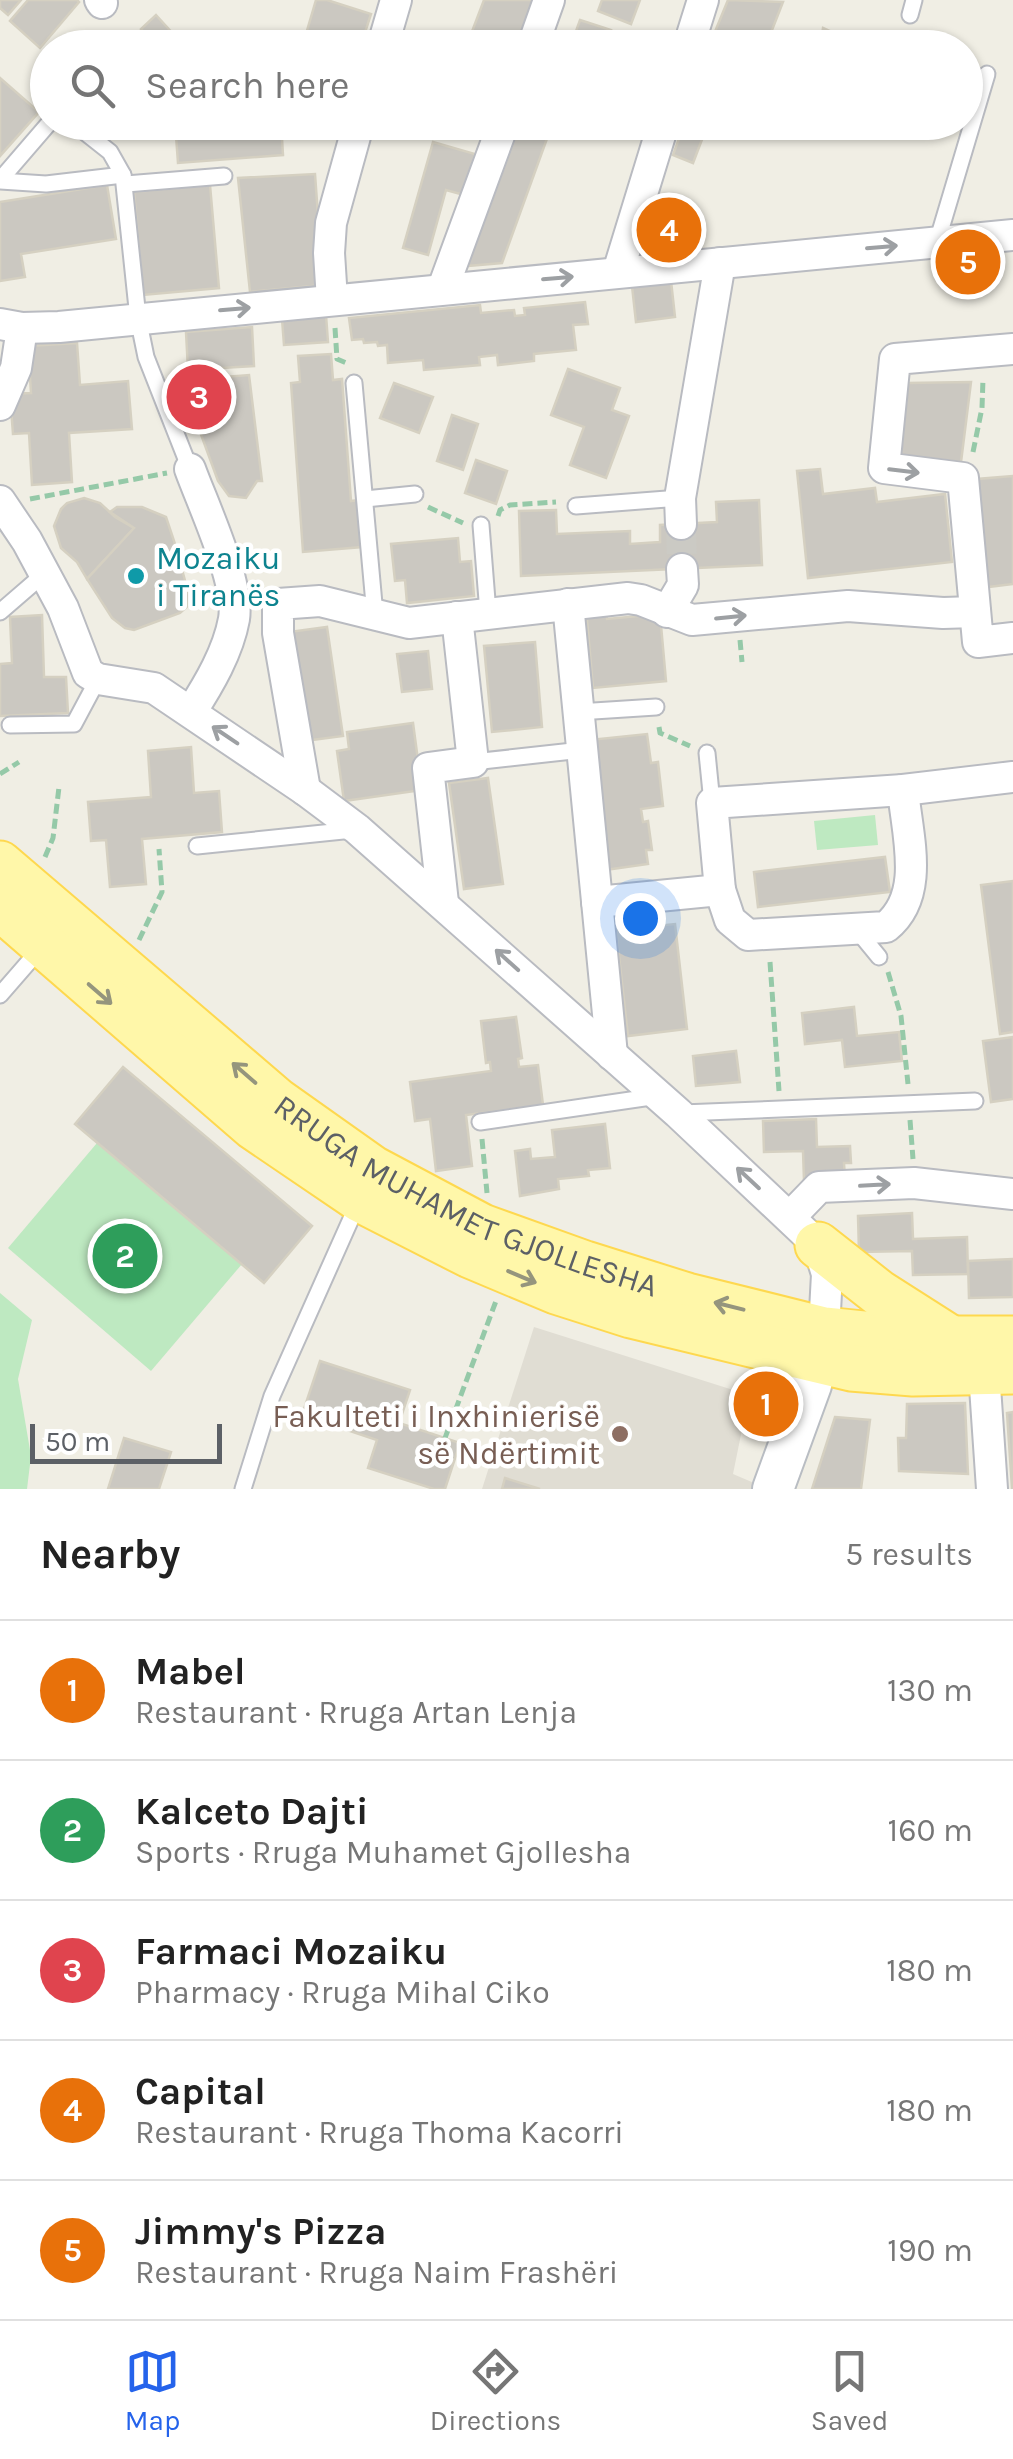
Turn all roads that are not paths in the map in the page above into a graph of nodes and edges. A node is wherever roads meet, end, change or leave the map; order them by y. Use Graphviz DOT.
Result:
graph roads {
  1 [pos="396,0"];
  2 [pos="549,0"];
  3 [pos="702,0"];
  4 [pos="387,30"];
  5 [pos="538,30"];
  6 [pos="693,30"];
  7 [pos="987,74"];
  8 [pos="983,87"];
  9 [pos="34,140"];
  10 [pos="95,140"];
  11 [pos="354,140"];
  12 [pos="497,140"];
  13 [pos="658,140"];
  14 [pos="967,140"];
  15 [pos="224,176"];
  16 [pos="0,180"];
  17 [pos="124,180"];
  18 [pos="1013,235"];
  19 [pos="937,242"];
  20 [pos="720,262"];
  21 [pos="618,272"];
  22 [pos="443,288"];
  23 [pos="332,300"];
  24 [pos="138,318"];
  25 [pos="11,326"];
  26 [pos="998,350"];
  27 [pos="354,384"];
  28 [pos="0,405"];
  29 [pos="190,469"];
  30 [pos="415,494"];
  31 [pos="364,498"];
  32 [pos="2,503"];
  33 [pos="576,506"];
  34 [pos="681,511"];
  35 [pos="481,524"];
  36 [pos="682,569"];
  37 [pos="44,574"];
  38 [pos="568,604"];
  39 [pos="0,612"];
  40 [pos="667,612"];
  41 [pos="975,612"];
  42 [pos="376,615"];
  43 [pos="472,615"];
  44 [pos="1013,638"];
  45 [pos="98,678"];
  46 [pos="656,706"];
  47 [pos="191,712"];
  48 [pos="578,712"];
  49 [pos="10,725"];
  50 [pos="582,750"];
  51 [pos="707,753"];
  52 [pos="473,762"];
  53 [pos="1013,777"];
  54 [pos="305,790"];
  55 [pos="903,790"];
  56 [pos="712,803"];
  57 [pos="357,829"];
  58 [pos="197,846"];
  59 [pos="20,868"];
  60 [pos="720,890"];
  61 [pos="597,902"];
  62 [pos="443,903"];
  63 [pos="0,907"];
  64 [pos="856,929"];
  65 [pos="43,944"];
  66 [pos="879,957"];
  67 [pos="0,995"];
  68 [pos="612,1055"];
  69 [pos="974,1101"];
  70 [pos="668,1104"];
  71 [pos="480,1122"];
  72 [pos="1013,1194"];
  73 [pos="360,1200"];
  74 [pos="804,1231"];
  75 [pos="820,1345"];
  76 [pos="991,1356"];
  77 [pos="243,1489"];
  78 [pos="773,1489"];
  79 [pos="992,1489"];
  1 -- 4 [label="street"];
  2 -- 5 [label="street"];
  3 -- 6 [label="street"];
  7 -- 8 [label="lane"];
  9 -- 16 [label="lane"];
  10 -- 17 [label="lane"];
  11 -- 23 [label="street"];
  12 -- 22 [label="street"];
  13 -- 21 [label="street"];
  14 -- 19 [label="lane"];
  15 -- 17 [label="lane"];
  16 -- 17 [label="lane"];
  17 -- 24 [label="lane"];
  18 -- 19 [label="street"];
  20 -- 19 [label="street, one-way"];
  20 -- 21 [label="street"];
  20 -- 34 [label="street"];
  22 -- 21 [label="street, one-way"];
  22 -- 23 [label="street"];
  24 -- 23 [label="street, one-way"];
  24 -- 25 [label="street"];
  24 -- 29 [label="lane"];
  25 -- 28 [label="street"];
  26 -- 41 [label="street, one-way"];
  27 -- 31 [label="lane"];
  29 -- 47 [label="street"];
  30 -- 31 [label="lane"];
  31 -- 42 [label="lane"];
  32 -- 37 [label="street"];
  33 -- 34 [label="lane"];
  35 -- 43 [label="lane"];
  36 -- 40 [label="street"];
  37 -- 39 [label="lane"];
  37 -- 45 [label="street"];
  38 -- 40 [label="street"];
  38 -- 43 [label="street"];
  38 -- 48 [label="street"];
  40 -- 41 [label="street, one-way"];
  41 -- 44 [label="street"];
  42 -- 43 [label="street"];
  42 -- 54 [label="street"];
  43 -- 52 [label="street"];
  45 -- 47 [label="street"];
  45 -- 49 [label="lane"];
  46 -- 48 [label="lane"];
  54 -- 47 [label="street, one-way"];
  48 -- 50 [label="street"];
  50 -- 52 [label="lane"];
  50 -- 61 [label="street"];
  51 -- 56 [label="lane"];
  52 -- 62 [label="street"];
  53 -- 55 [label="street"];
  54 -- 57 [label="street"];
  55 -- 56 [label="street"];
  55 -- 64 [label="street"];
  56 -- 60 [label="street"];
  57 -- 58 [label="lane"];
  57 -- 62 [label="street"];
  75 -- 59 [label="main road, RRUGA MUHAMET GJOLLESHA, one-way"];
  60 -- 61 [label="street"];
  60 -- 64 [label="street"];
  61 -- 68 [label="street"];
  68 -- 62 [label="street, one-way"];
  63 -- 65 [label="main road, RRUGA MUHAMET GJOLLESHA"];
  64 -- 66 [label="lane"];
  65 -- 67 [label="lane"];
  65 -- 73 [label="main road, RRUGA MUHAMET GJOLLESHA, one-way"];
  68 -- 70 [label="street"];
  69 -- 70 [label="lane"];
  70 -- 71 [label="lane"];
  74 -- 70 [label="street, one-way"];
  74 -- 72 [label="street, one-way"];
  73 -- 75 [label="main road, RRUGA MUHAMET GJOLLESHA, one-way"];
  73 -- 77 [label="lane"];
  74 -- 75 [label="street"];
  74 -- 76 [label="main road"];
  75 -- 76 [label="main road, RRUGA MUHAMET GJOLLESHA"];
  75 -- 78 [label="street"];
  76 -- 79 [label="street"];
}
